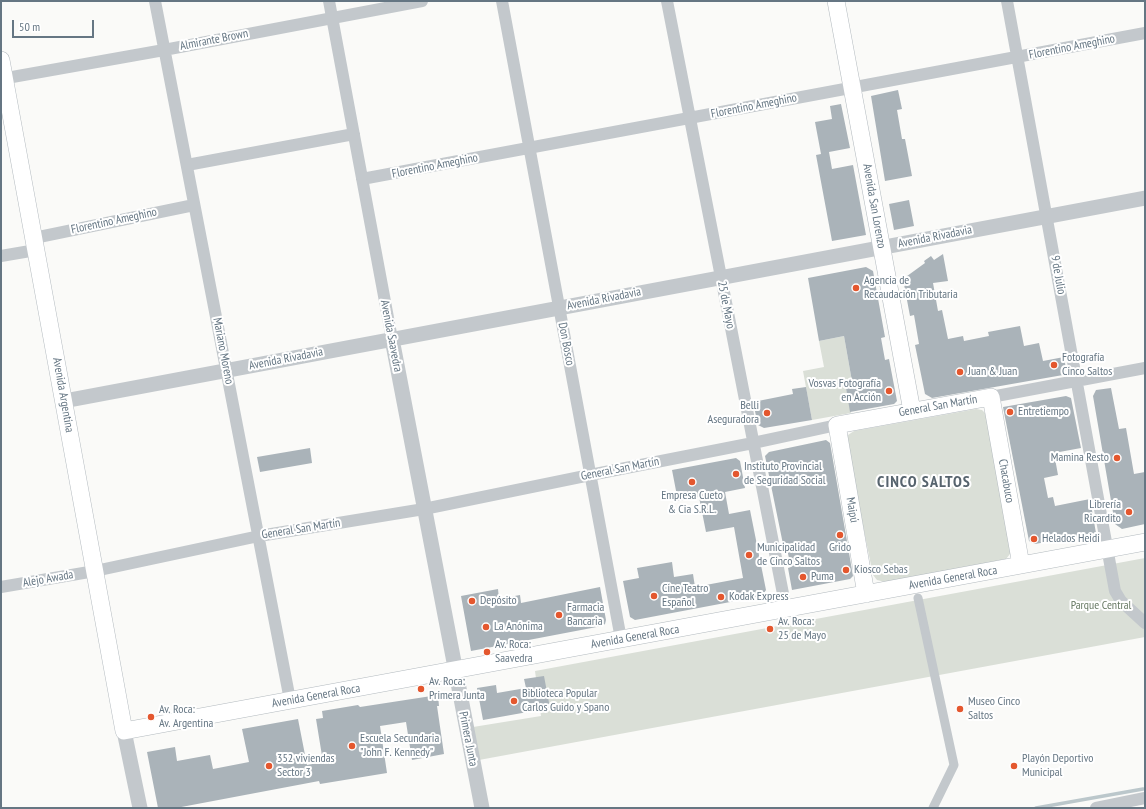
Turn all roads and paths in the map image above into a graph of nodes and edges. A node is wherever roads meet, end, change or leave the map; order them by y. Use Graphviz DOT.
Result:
graph roads {
  1 [pos="155,1"];
  2 [pos="329,1"];
  3 [pos="422,1"];
  4 [pos="502,1"];
  5 [pos="667,1"];
  6 [pos="836,1"];
  7 [pos="1007,1"];
  8 [pos="332,18"];
  9 [pos="1145,33"];
  10 [pos="164,50"];
  11 [pos="1018,57"];
  12 [pos="1,60"];
  13 [pos="3,78"];
  14 [pos="852,88"];
  15 [pos="690,118"];
  16 [pos="354,134"];
  17 [pos="529,148"];
  18 [pos="187,165"];
  19 [pos="362,179"];
  20 [pos="1145,198"];
  21 [pos="194,205"];
  22 [pos="1047,216"];
  23 [pos="35,244"];
  24 [pos="882,247"];
  25 [pos="1,256"];
  26 [pos="721,277"];
  27 [pos="559,308"];
  28 [pos="392,339"];
  29 [pos="1145,368"];
  30 [pos="226,370"];
  31 [pos="1077,381"];
  32 [pos="991,397"];
  33 [pos="64,401"];
  34 [pos="912,411"];
  35 [pos="837,425"];
  36 [pos="753,443"];
  37 [pos="590,475"];
  38 [pos="424,509"];
  39 [pos="259,536"];
  40 [pos="1145,542"];
  41 [pos="1107,550"];
  42 [pos="1021,566"];
  43 [pos="95,571"];
  44 [pos="1,587"];
  45 [pos="866,594"];
  46 [pos="918,598"];
  47 [pos="786,609"];
  48 [pos="1145,623"];
  49 [pos="621,639"];
  50 [pos="454,670"];
  51 [pos="290,700"];
  52 [pos="124,731"];
  53 [pos="1145,798"];
  54 [pos="140,808"];
  55 [pos="482,808"];
  56 [pos="933,808"];
  57 [pos="1096,808"];
  1 -- 10 [label="street, Mariano Moreno"];
  2 -- 8 [label="street, Avenida Saavedra"];
  3 -- 8 [label="street, Almirante Brown"];
  4 -- 17 [label="street, Don Bosco"];
  5 -- 15 [label="street, 25 de Mayo"];
  6 -- 14 [label="main road, Avenida San Lorenzo"];
  7 -- 11 [label="street, 9 de Julio"];
  8 -- 10 [label="street, Almirante Brown"];
  8 -- 16 [label="street, Avenida Saavedra"];
  9 -- 11 [label="street, Florentino Ameghino"];
  10 -- 13 [label="street, Almirante Brown"];
  10 -- 18 [label="street, Mariano Moreno"];
  11 -- 14 [label="street, Florentino Ameghino"];
  11 -- 22 [label="street, 9 de Julio"];
  12 -- 13 [label="main road, Avenida Argentina"];
  13 -- 23 [label="main road, Avenida Argentina"];
  14 -- 15 [label="street, Florentino Ameghino"];
  14 -- 24 [label="main road, Avenida San Lorenzo"];
  15 -- 17 [label="street, Florentino Ameghino"];
  15 -- 26 [label="street, 25 de Mayo"];
  16 -- 18 [label="street"];
  16 -- 19 [label="street, Avenida Saavedra"];
  17 -- 19 [label="street, Florentino Ameghino"];
  17 -- 27 [label="street, Don Bosco"];
  18 -- 21 [label="street, Mariano Moreno"];
  19 -- 28 [label="street, Avenida Saavedra"];
  20 -- 22 [label="street, Avenida Rivadavia"];
  21 -- 23 [label="street, Florentino Ameghino"];
  21 -- 30 [label="street, Mariano Moreno"];
  22 -- 24 [label="street, Avenida Rivadavia"];
  22 -- 31 [label="street, 9 de Julio"];
  23 -- 25 [label="street, Florentino Ameghino"];
  23 -- 33 [label="main road, Avenida Argentina"];
  24 -- 26 [label="street, Avenida Rivadavia"];
  24 -- 34 [label="main road, Avenida San Lorenzo"];
  26 -- 27 [label="street, Avenida Rivadavia"];
  26 -- 36 [label="street, 25 de Mayo"];
  27 -- 28 [label="street, Avenida Rivadavia"];
  27 -- 37 [label="street, Don Bosco"];
  28 -- 30 [label="street, Avenida Rivadavia"];
  28 -- 38 [label="street, Avenida Saavedra"];
  29 -- 31 [label="street, General San Martín"];
  30 -- 33 [label="street, Avenida Rivadavia"];
  30 -- 39 [label="street, Mariano Moreno"];
  31 -- 32 [label="street, General San Martín"];
  31 -- 41 [label="street, 9 de Julio"];
  32 -- 34 [label="main road, General San Martín"];
  32 -- 42 [label="main road, Chacabuco"];
  33 -- 43 [label="main road, Avenida Argentina"];
  34 -- 35 [label="main road, General San Martín"];
  35 -- 36 [label="street, General San Martín"];
  35 -- 45 [label="main road, Maipú"];
  36 -- 37 [label="street, General San Martín"];
  36 -- 47 [label="street, 25 de Mayo"];
  37 -- 38 [label="street, General San Martín"];
  37 -- 49 [label="street, Don Bosco"];
  38 -- 39 [label="street, General San Martín"];
  38 -- 50 [label="street, Avenida Saavedra"];
  39 -- 43 [label="street, General San Martín"];
  39 -- 51 [label="street, Mariano Moreno"];
  40 -- 41 [label="main road, Avenida General Roca"];
  41 -- 42 [label="main road, Avenida General Roca"];
  41 -- 48 [label="street, 9 de Julio"];
  42 -- 45 [label="main road, Avenida General Roca"];
  43 -- 44 [label="street, Alejo Awada"];
  43 -- 52 [label="main road, Avenida Argentina"];
  45 -- 47 [label="main road, Avenida General Roca"];
  46 -- 56 [label="street"];
  47 -- 49 [label="main road, Avenida General Roca"];
  49 -- 50 [label="main road, Avenida General Roca"];
  50 -- 51 [label="main road, Avenida General Roca"];
  50 -- 55 [label="street, Primera Junta"];
  51 -- 52 [label="main road, Avenida General Roca"];
  52 -- 54 [label="street"];
  53 -- 57 [label="street"];
}
